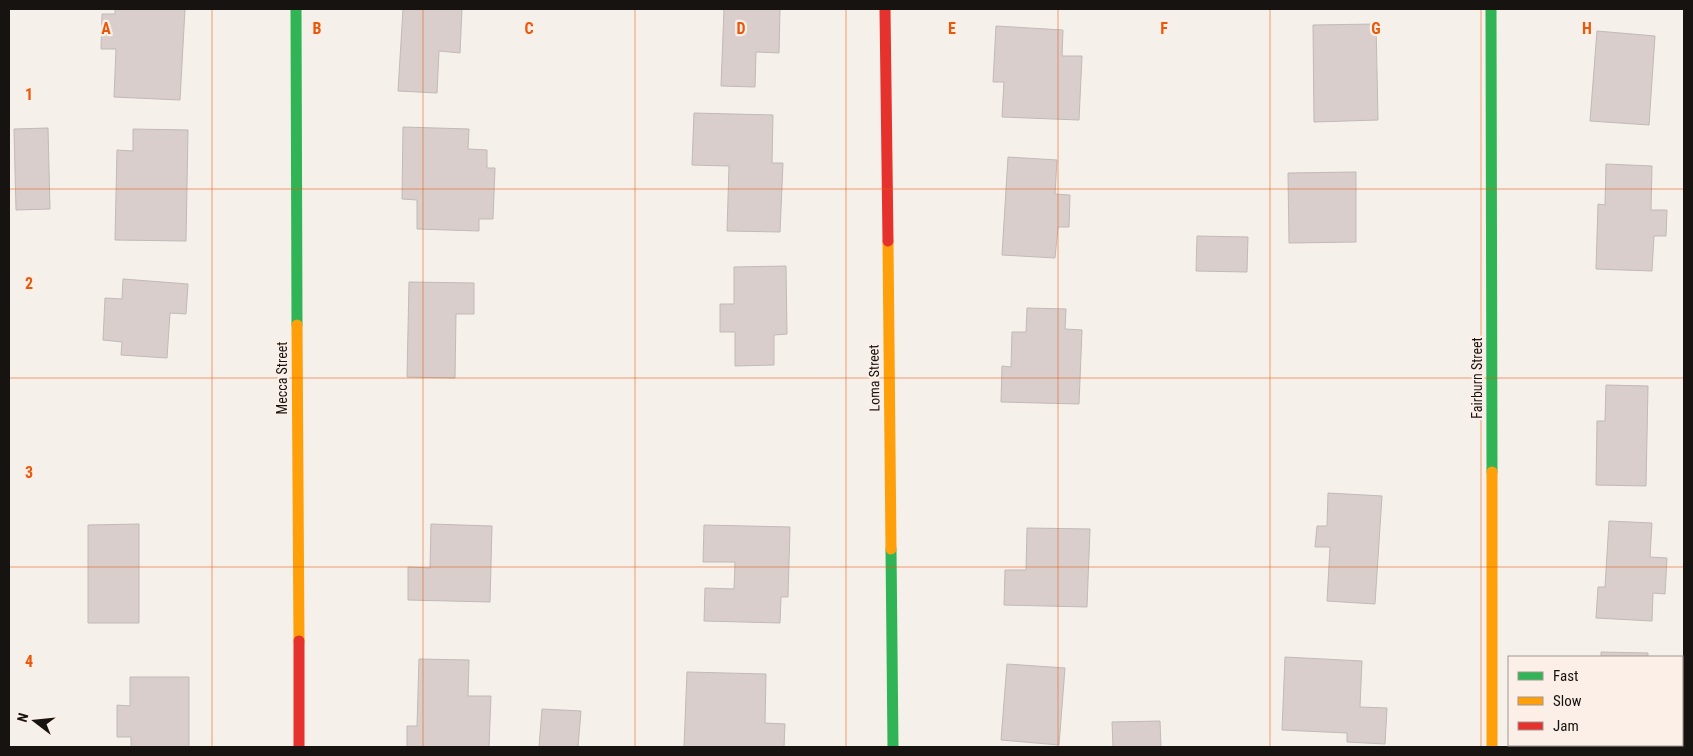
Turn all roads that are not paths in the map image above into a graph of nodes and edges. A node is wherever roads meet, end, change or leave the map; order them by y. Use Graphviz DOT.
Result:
graph roads {
  1 [pos="296,9"];
  2 [pos="885,9"];
  3 [pos="1492,9"];
  4 [pos="299,747"];
  5 [pos="893,747"];
  6 [pos="1492,747"];
  1 -- 4 [label="street, Mecca Street"];
  2 -- 5 [label="street, Loma Street"];
  3 -- 6 [label="street, Fairburn Street"];
}
